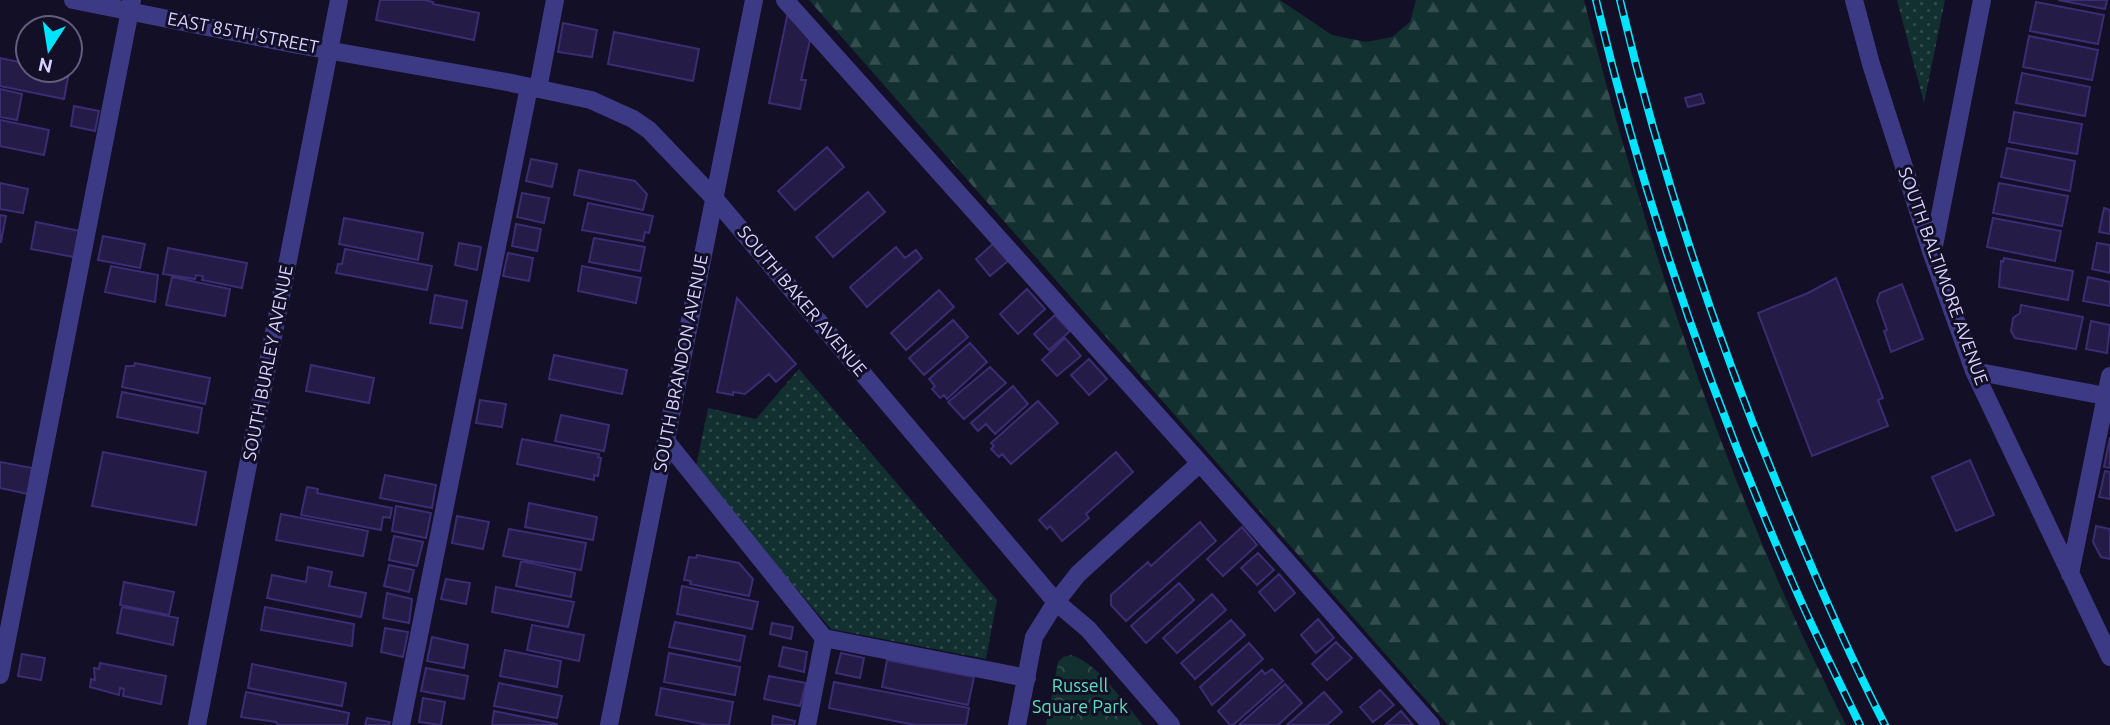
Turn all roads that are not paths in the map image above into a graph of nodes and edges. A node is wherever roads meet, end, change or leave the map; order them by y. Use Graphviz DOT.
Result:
graph roads {
  1 [pos="73,0"];
  2 [pos="339,0"];
  3 [pos="555,0"];
  4 [pos="754,0"];
  5 [pos="785,0"];
  6 [pos="1854,0"];
  7 [pos="1982,0"];
  8 [pos="131,6"];
  9 [pos="329,50"];
  10 [pos="533,88"];
  11 [pos="715,199"];
  12 [pos="1932,254"];
  13 [pos="1974,371"];
  14 [pos="2110,376"];
  15 [pos="2108,397"];
  16 [pos="666,441"];
  17 [pos="1200,463"];
  18 [pos="2070,574"];
  19 [pos="1056,602"];
  20 [pos="824,638"];
  21 [pos="2110,657"];
  22 [pos="0,675"];
  23 [pos="1027,678"];
  24 [pos="197,725"];
  25 [pos="401,725"];
  26 [pos="608,725"];
  27 [pos="807,725"];
  28 [pos="1017,725"];
  29 [pos="1171,725"];
  30 [pos="1431,725"];
  1 -- 8 [label="street, EAST 85TH STREET"];
  2 -- 9 [label="street, SOUTH BURLEY AVENUE"];
  3 -- 10 [label="street"];
  4 -- 11 [label="street, SOUTH BRANDON AVENUE"];
  5 -- 17 [label="street"];
  6 -- 12 [label="street, SOUTH BALTIMORE AVENUE"];
  7 -- 12 [label="street"];
  8 -- 9 [label="street, EAST 85TH STREET"];
  8 -- 22 [label="street"];
  9 -- 10 [label="street, SOUTH BAKER AVENUE"];
  9 -- 24 [label="street, SOUTH BURLEY AVENUE"];
  10 -- 11 [label="street, SOUTH BAKER AVENUE"];
  10 -- 25 [label="street"];
  11 -- 16 [label="street, SOUTH BRANDON AVENUE"];
  11 -- 19 [label="street, SOUTH BAKER AVENUE"];
  12 -- 13 [label="street, SOUTH BALTIMORE AVENUE"];
  13 -- 15 [label="street"];
  13 -- 18 [label="street, SOUTH BALTIMORE AVENUE"];
  14 -- 15 [label="street"];
  15 -- 18 [label="street"];
  16 -- 20 [label="street"];
  16 -- 26 [label="street, SOUTH BRANDON AVENUE"];
  17 -- 19 [label="street"];
  17 -- 30 [label="street"];
  18 -- 21 [label="street, SOUTH BALTIMORE AVENUE"];
  19 -- 23 [label="street"];
  19 -- 29 [label="street, SOUTH BAKER AVENUE"];
  20 -- 23 [label="street"];
  20 -- 27 [label="street"];
  23 -- 28 [label="street"];
}
